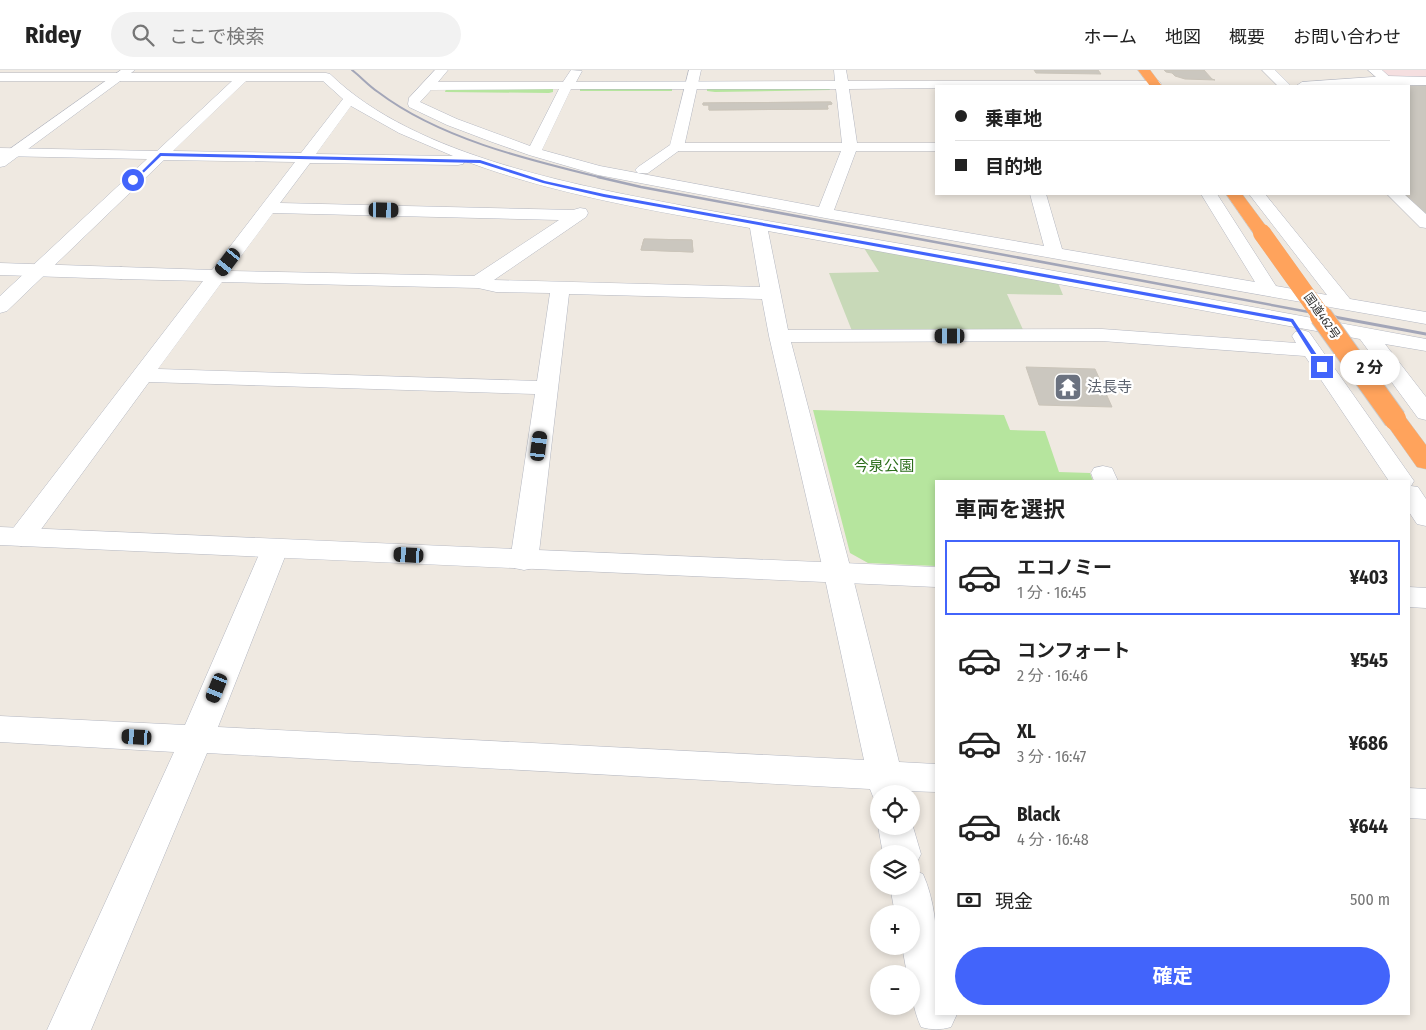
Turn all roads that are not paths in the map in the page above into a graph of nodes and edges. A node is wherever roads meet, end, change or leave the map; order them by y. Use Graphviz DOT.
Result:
graph roads {
  1 [pos="442,70"];
  2 [pos="577,70"];
  3 [pos="695,70"];
  4 [pos="840,70"];
  5 [pos="982,70"];
  6 [pos="1144,70"];
  7 [pos="1268,70"];
  8 [pos="1374,70"];
  9 [pos="124,73"];
  10 [pos="243,77"];
  11 [pos="0,78"];
  12 [pos="1387,80"];
  13 [pos="1426,81"];
  14 [pos="990,85"];
  15 [pos="1155,85"];
  16 [pos="1284,85"];
  17 [pos="1316,85"];
  18 [pos="935,87"];
  19 [pos="691,89"];
  20 [pos="843,89"];
  21 [pos="425,90"];
  22 [pos="565,90"];
  23 [pos="935,93"];
  24 [pos="349,100"];
  25 [pos="678,147"];
  26 [pos="850,147"];
  27 [pos="935,147"];
  28 [pos="0,152"];
  29 [pos="16,152"];
  30 [pos="534,152"];
  31 [pos="160,155"];
  32 [pos="306,158"];
  33 [pos="480,162"];
  34 [pos="0,163"];
  35 [pos="638,173"];
  36 [pos="604,195"];
  37 [pos="1038,195"];
  38 [pos="1210,195"];
  39 [pos="1235,195"];
  40 [pos="1258,195"];
  41 [pos="1396,195"];
  42 [pos="268,208"];
  43 [pos="826,213"];
  44 [pos="577,216"];
  45 [pos="1426,223"];
  46 [pos="758,225"];
  47 [pos="1055,254"];
  48 [pos="0,269"];
  49 [pos="38,270"];
  50 [pos="218,275"];
  51 [pos="478,282"];
  52 [pos="560,288"];
  53 [pos="1269,290"];
  54 [pos="772,293"];
  55 [pos="1343,303"];
  56 [pos="0,307"];
  57 [pos="1426,318"];
  58 [pos="1293,321"];
  59 [pos="1367,334"];
  60 [pos="779,336"];
  61 [pos="1426,345"];
  62 [pos="1311,350"];
  63 [pos="143,375"];
  64 [pos="546,388"];
  65 [pos="1426,413"];
  66 [pos="1426,462"];
  67 [pos="1400,480"];
  68 [pos="1410,494"];
  69 [pos="1426,518"];
  70 [pos="11,537"];
  71 [pos="274,549"];
  72 [pos="524,561"];
  73 [pos="838,574"];
  74 [pos="935,577"];
  75 [pos="1410,597"];
  76 [pos="1426,598"];
  77 [pos="0,729"];
  78 [pos="196,740"];
  79 [pos="935,778"];
  80 [pos="887,785"];
  81 [pos="1410,803"];
  82 [pos="1426,804"];
  83 [pos="911,895"];
  84 [pos="935,1008"];
  85 [pos="936,1015"];
  86 [pos="69,1030"];
  87 [pos="940,1030"];
  1 -- 21 [label="street"];
  2 -- 22 [label="street"];
  3 -- 19 [label="street"];
  4 -- 20 [label="street"];
  5 -- 14 [label="street"];
  6 -- 15 [label="highway"];
  7 -- 16 [label="street"];
  8 -- 12 [label="street"];
  9 -- 10 [label="street"];
  9 -- 11 [label="street"];
  9 -- 29 [label="street"];
  10 -- 24 [label="street"];
  10 -- 31 [label="street"];
  12 -- 13 [label="street"];
  12 -- 17 [label="street"];
  18 -- 20 [label="street"];
  19 -- 20 [label="street"];
  19 -- 22 [label="street"];
  19 -- 25 [label="street"];
  20 -- 23 [label="street"];
  20 -- 26 [label="street"];
  21 -- 22 [label="street"];
  21 -- 30 [label="street"];
  22 -- 30 [label="street"];
  24 -- 32 [label="street"];
  24 -- 33 [label="street"];
  25 -- 26 [label="street"];
  25 -- 35 [label="street"];
  26 -- 27 [label="street"];
  26 -- 43 [label="street"];
  28 -- 29 [label="street"];
  29 -- 31 [label="street"];
  29 -- 34 [label="street"];
  30 -- 35 [label="street"];
  31 -- 32 [label="street"];
  31 -- 49 [label="street"];
  32 -- 33 [label="street"];
  32 -- 42 [label="street"];
  33 -- 36 [label="street"];
  35 -- 36 [label="street"];
  35 -- 43 [label="street"];
  36 -- 44 [label="street"];
  36 -- 46 [label="street"];
  37 -- 47 [label="street"];
  38 -- 53 [label="street"];
  39 -- 66 [label="highway, 国道462号, bridge"];
  40 -- 55 [label="street"];
  41 -- 45 [label="street"];
  42 -- 44 [label="street"];
  42 -- 50 [label="street"];
  43 -- 47 [label="street"];
  44 -- 51 [label="street"];
  46 -- 54 [label="street"];
  46 -- 58 [label="street"];
  47 -- 53 [label="street"];
  48 -- 49 [label="street"];
  49 -- 50 [label="street"];
  49 -- 56 [label="street"];
  50 -- 51 [label="street"];
  50 -- 63 [label="street"];
  51 -- 52 [label="street"];
  52 -- 54 [label="street"];
  52 -- 64 [label="street"];
  53 -- 55 [label="street"];
  54 -- 60 [label="street"];
  55 -- 57 [label="street"];
  58 -- 59 [label="street"];
  58 -- 62 [label="street"];
  59 -- 61 [label="street"];
  59 -- 65 [label="street"];
  60 -- 62 [label="street"];
  60 -- 73 [label="street"];
  62 -- 67 [label="street"];
  63 -- 64 [label="street"];
  63 -- 70 [label="street"];
  64 -- 72 [label="street"];
  68 -- 69 [label="street"];
  70 -- 71 [label="street"];
  71 -- 72 [label="street"];
  71 -- 78 [label="street"];
  72 -- 73 [label="street"];
  73 -- 74 [label="street"];
  73 -- 80 [label="street"];
  75 -- 76 [label="street"];
  77 -- 78 [label="street"];
  78 -- 80 [label="street"];
  78 -- 86 [label="street"];
  79 -- 80 [label="street"];
  81 -- 82 [label="street"];
  83 -- 84 [label="street"];
  85 -- 87 [label="street"];
}
